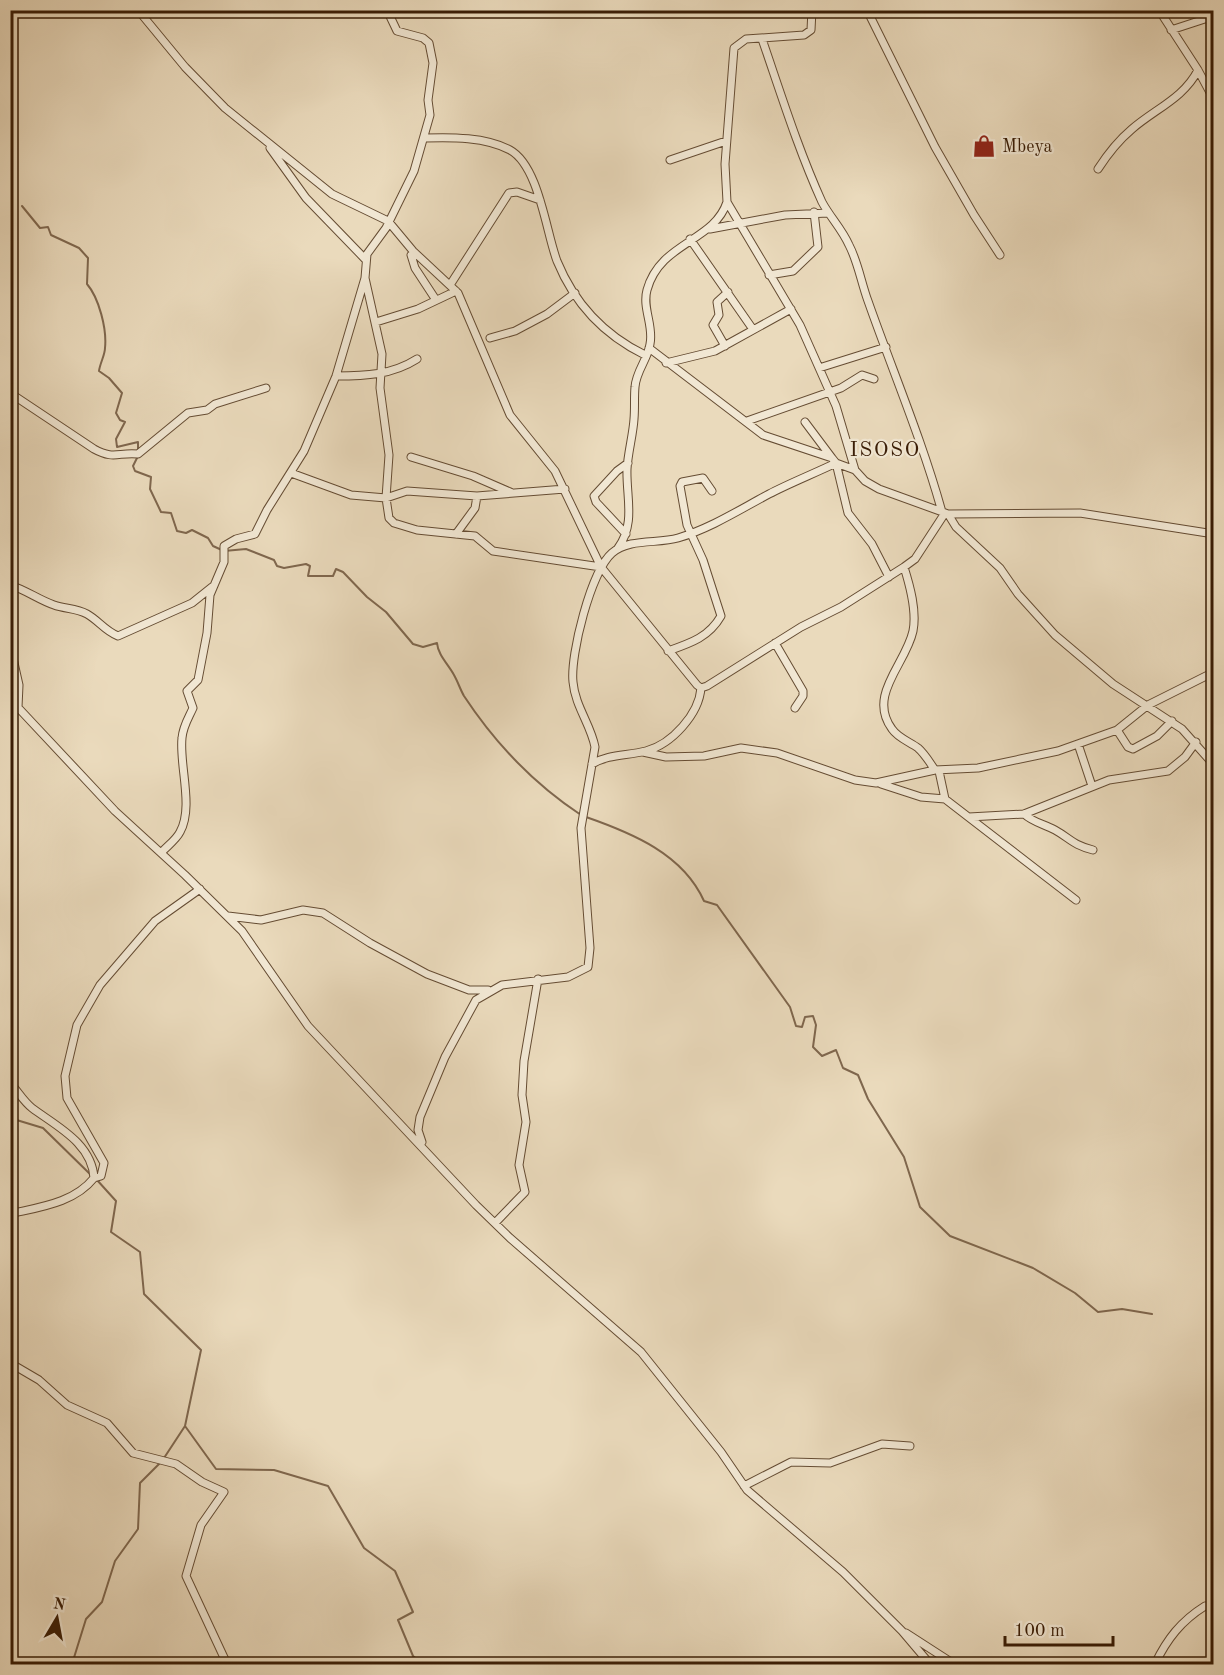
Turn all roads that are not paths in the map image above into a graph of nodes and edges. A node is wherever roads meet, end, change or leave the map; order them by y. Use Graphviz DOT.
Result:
graph roads {
  1 [pos="138,10"];
  2 [pos="145,10"];
  3 [pos="387,10"];
  4 [pos="812,10"];
  5 [pos="867,10"];
  6 [pos="1159,10"];
  7 [pos="1214,16"];
  8 [pos="145,20"];
  9 [pos="1172,30"];
  10 [pos="762,39"];
  11 [pos="1198,70"];
  12 [pos="1214,100"];
  13 [pos="425,138"];
  14 [pos="726,141"];
  15 [pos="267,143"];
  16 [pos="670,160"];
  17 [pos="1098,169"];
  18 [pos="540,200"];
  19 [pos="727,202"];
  20 [pos="814,212"];
  21 [pos="828,213"];
  22 [pos="388,221"];
  23 [pos="741,224"];
  24 [pos="710,229"];
  25 [pos="690,239"];
  26 [pos="411,255"];
  27 [pos="1000,255"];
  28 [pos="365,259"];
  29 [pos="769,275"];
  30 [pos="365,278"];
  31 [pos="450,285"];
  32 [pos="456,291"];
  33 [pos="728,292"];
  34 [pos="575,293"];
  35 [pos="436,300"];
  36 [pos="791,309"];
  37 [pos="376,322"];
  38 [pos="753,328"];
  39 [pos="490,338"];
  40 [pos="725,346"];
  41 [pos="886,347"];
  42 [pos="647,352"];
  43 [pos="417,359"];
  44 [pos="666,363"];
  45 [pos="819,368"];
  46 [pos="382,373"];
  47 [pos="336,376"];
  48 [pos="874,380"];
  49 [pos="266,388"];
  50 [pos="830,391"];
  51 [pos="10,393"];
  52 [pos="747,421"];
  53 [pos="805,422"];
  54 [pos="411,457"];
  55 [pos="834,461"];
  56 [pos="628,463"];
  57 [pos="855,470"];
  58 [pos="291,473"];
  59 [pos="565,489"];
  60 [pos="712,491"];
  61 [pos="516,493"];
  62 [pos="477,496"];
  63 [pos="386,498"];
  64 [pos="945,513"];
  65 [pos="691,533"];
  66 [pos="456,534"];
  67 [pos="626,534"];
  68 [pos="1214,534"];
  69 [pos="618,548"];
  70 [pos="601,567"];
  71 [pos="904,567"];
  72 [pos="888,577"];
  73 [pos="10,585"];
  74 [pos="213,587"];
  75 [pos="775,643"];
  76 [pos="10,645"];
  77 [pos="668,651"];
  78 [pos="1214,672"];
  79 [pos="701,687"];
  80 [pos="10,699"];
  81 [pos="1148,705"];
  82 [pos="18,707"];
  83 [pos="795,708"];
  84 [pos="1172,722"];
  85 [pos="1117,730"];
  86 [pos="1196,742"];
  87 [pos="1078,744"];
  88 [pos="643,752"];
  89 [pos="592,764"];
  90 [pos="1214,765"];
  91 [pos="937,770"];
  92 [pos="876,783"];
  93 [pos="1092,786"];
  94 [pos="945,799"];
  95 [pos="1024,814"];
  96 [pos="969,817"];
  97 [pos="1093,850"];
  98 [pos="161,853"];
  99 [pos="200,889"];
  100 [pos="1076,900"];
  101 [pos="228,916"];
  102 [pos="538,979"];
  103 [pos="493,988"];
  104 [pos="10,1083"];
  105 [pos="424,1147"];
  106 [pos="94,1178"];
  107 [pos="10,1214"];
  108 [pos="495,1223"];
  109 [pos="10,1363"];
  110 [pos="910,1446"];
  111 [pos="744,1486"];
  112 [pos="1205,1606"];
  113 [pos="902,1631"];
  114 [pos="227,1665"];
  115 [pos="930,1665"];
  116 [pos="954,1665"];
  117 [pos="1155,1665"];
  1 -- 8 [label="street"];
  2 -- 8 [label="street"];
  3 -- 13 [label="street"];
  4 -- 10 [label="street"];
  5 -- 27 [label="street"];
  6 -- 9 [label="street"];
  7 -- 9 [label="street"];
  8 -- 15 [label="street"];
  9 -- 11 [label="street"];
  10 -- 14 [label="street"];
  10 -- 21 [label="street"];
  11 -- 12 [label="street"];
  11 -- 17 [label="street"];
  13 -- 18 [label="street"];
  13 -- 22 [label="street"];
  14 -- 16 [label="street"];
  14 -- 19 [label="street"];
  15 -- 22 [label="street"];
  15 -- 28 [label="street"];
  18 -- 31 [label="street"];
  18 -- 34 [label="street"];
  19 -- 23 [label="street"];
  19 -- 24 [label="street"];
  20 -- 21 [label="street"];
  20 -- 23 [label="street"];
  20 -- 29 [label="street"];
  21 -- 41 [label="street"];
  22 -- 28 [label="street"];
  22 -- 31 [label="street"];
  23 -- 24 [label="street"];
  23 -- 29 [label="street"];
  24 -- 25 [label="street"];
  25 -- 33 [label="street"];
  25 -- 42 [label="street"];
  26 -- 35 [label="street"];
  28 -- 30 [label="street"];
  29 -- 36 [label="street"];
  30 -- 37 [label="street"];
  30 -- 47 [label="street"];
  31 -- 32 [label="street"];
  32 -- 35 [label="street"];
  32 -- 59 [label="street"];
  33 -- 38 [label="street"];
  33 -- 40 [label="street"];
  34 -- 39 [label="street"];
  34 -- 42 [label="street"];
  35 -- 37 [label="street"];
  36 -- 38 [label="street"];
  36 -- 45 [label="street"];
  37 -- 46 [label="street"];
  38 -- 40 [label="street"];
  40 -- 44 [label="street"];
  41 -- 45 [label="street"];
  41 -- 64 [label="street"];
  42 -- 44 [label="street"];
  42 -- 56 [label="street"];
  43 -- 46 [label="street"];
  44 -- 52 [label="street"];
  45 -- 50 [label="street"];
  46 -- 47 [label="street"];
  46 -- 63 [label="street"];
  47 -- 58 [label="street"];
  48 -- 50 [label="street"];
  49 -- 51 [label="street"];
  50 -- 52 [label="street"];
  50 -- 57 [label="street"];
  52 -- 55 [label="street"];
  53 -- 55 [label="street"];
  54 -- 61 [label="street"];
  55 -- 57 [label="street"];
  55 -- 65 [label="street"];
  55 -- 72 [label="street"];
  56 -- 67 [label="street"];
  56 -- 67 [label="street"];
  57 -- 64 [label="street"];
  58 -- 63 [label="street"];
  58 -- 74 [label="street"];
  59 -- 61 [label="street"];
  59 -- 70 [label="street"];
  60 -- 65 [label="street"];
  61 -- 62 [label="street"];
  62 -- 63 [label="street"];
  62 -- 66 [label="street"];
  63 -- 66 [label="street"];
  64 -- 68 [label="street"];
  64 -- 71 [label="street"];
  64 -- 81 [label="street"];
  65 -- 69 [label="street"];
  65 -- 77 [label="street"];
  66 -- 70 [label="street"];
  67 -- 69 [label="street"];
  69 -- 70 [label="street"];
  70 -- 77 [label="street"];
  70 -- 89 [label="street"];
  71 -- 72 [label="street"];
  71 -- 91 [label="street"];
  72 -- 75 [label="street"];
  73 -- 74 [label="street"];
  74 -- 98 [label="street"];
  75 -- 79 [label="street"];
  75 -- 83 [label="street"];
  76 -- 82 [label="street"];
  77 -- 79 [label="street"];
  78 -- 81 [label="street"];
  79 -- 88 [label="street"];
  80 -- 82 [label="street"];
  81 -- 84 [label="street"];
  81 -- 85 [label="street"];
  82 -- 98 [label="street"];
  84 -- 85 [label="street"];
  84 -- 86 [label="street"];
  85 -- 87 [label="street"];
  86 -- 90 [label="street"];
  86 -- 93 [label="street"];
  87 -- 91 [label="street"];
  87 -- 93 [label="street"];
  88 -- 89 [label="street"];
  88 -- 92 [label="street"];
  89 -- 102 [label="street"];
  91 -- 92 [label="street"];
  91 -- 94 [label="street"];
  92 -- 94 [label="street"];
  93 -- 95 [label="street"];
  94 -- 96 [label="street"];
  95 -- 96 [label="street"];
  95 -- 97 [label="street"];
  96 -- 100 [label="street"];
  98 -- 99 [label="street"];
  99 -- 101 [label="street"];
  99 -- 106 [label="street"];
  101 -- 103 [label="street"];
  101 -- 105 [label="street"];
  102 -- 103 [label="street"];
  102 -- 108 [label="street"];
  103 -- 105 [label="street"];
  104 -- 106 [label="street"];
  105 -- 108 [label="street"];
  106 -- 107 [label="street"];
  108 -- 111 [label="street"];
  109 -- 114 [label="street"];
  110 -- 111 [label="street"];
  111 -- 113 [label="street"];
  112 -- 117 [label="street"];
  113 -- 115 [label="street"];
  113 -- 116 [label="street"];
}
